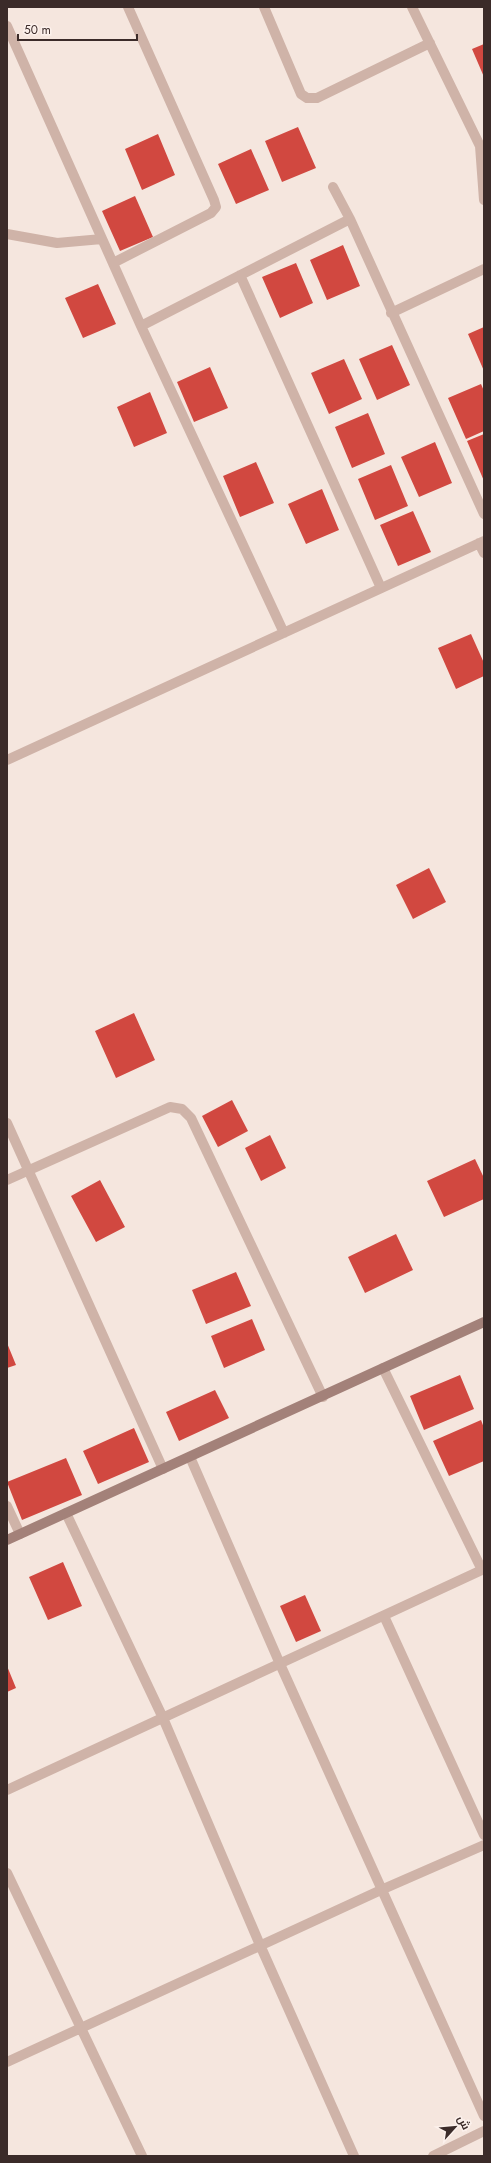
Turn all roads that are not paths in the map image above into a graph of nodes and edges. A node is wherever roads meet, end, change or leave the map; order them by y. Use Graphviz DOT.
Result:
graph roads {
  1 [pos="128,7"];
  2 [pos="264,7"];
  3 [pos="412,7"];
  4 [pos="7,26"];
  5 [pos="430,43"];
  6 [pos="482,145"];
  7 [pos="333,187"];
  8 [pos="484,200"];
  9 [pos="350,219"];
  10 [pos="7,234"];
  11 [pos="102,239"];
  12 [pos="113,263"];
  13 [pos="484,269"];
  14 [pos="240,275"];
  15 [pos="391,313"];
  16 [pos="141,326"];
  17 [pos="484,514"];
  18 [pos="482,542"];
  19 [pos="484,553"];
  20 [pos="381,588"];
  21 [pos="284,632"];
  22 [pos="7,760"];
  23 [pos="7,1124"];
  24 [pos="28,1170"];
  25 [pos="7,1180"];
  26 [pos="484,1322"];
  27 [pos="383,1368"];
  28 [pos="322,1397"];
  29 [pos="190,1457"];
  30 [pos="163,1469"];
  31 [pos="7,1506"];
  32 [pos="66,1513"];
  33 [pos="20,1534"];
  34 [pos="7,1540"];
  35 [pos="483,1570"];
  36 [pos="384,1616"];
  37 [pos="280,1664"];
  38 [pos="163,1718"];
  39 [pos="7,1790"];
  40 [pos="484,1835"];
  41 [pos="484,1845"];
  42 [pos="7,1873"];
  43 [pos="381,1890"];
  44 [pos="260,1945"];
  45 [pos="82,2027"];
  46 [pos="7,2062"];
  47 [pos="484,2116"];
  48 [pos="484,2131"];
  49 [pos="142,2156"];
  50 [pos="354,2156"];
  51 [pos="433,2156"];
  1 -- 12 [label="street"];
  2 -- 5 [label="street"];
  3 -- 5 [label="street"];
  4 -- 11 [label="street"];
  5 -- 6 [label="street"];
  6 -- 8 [label="street"];
  7 -- 9 [label="street"];
  9 -- 14 [label="street"];
  9 -- 15 [label="street"];
  10 -- 11 [label="street"];
  11 -- 12 [label="street"];
  12 -- 16 [label="street"];
  13 -- 15 [label="street"];
  14 -- 16 [label="street"];
  14 -- 20 [label="street"];
  15 -- 17 [label="street"];
  16 -- 21 [label="street"];
  18 -- 19 [label="street"];
  18 -- 20 [label="street"];
  20 -- 21 [label="street"];
  21 -- 22 [label="street"];
  23 -- 24 [label="street"];
  24 -- 25 [label="street"];
  24 -- 28 [label="street"];
  24 -- 30 [label="street"];
  26 -- 27 [label="main road"];
  27 -- 28 [label="main road"];
  27 -- 35 [label="street"];
  28 -- 29 [label="main road"];
  29 -- 30 [label="main road"];
  29 -- 37 [label="street"];
  30 -- 32 [label="main road"];
  31 -- 33 [label="street"];
  32 -- 33 [label="main road"];
  32 -- 38 [label="street"];
  33 -- 34 [label="main road"];
  35 -- 36 [label="street"];
  36 -- 37 [label="street"];
  36 -- 40 [label="street"];
  37 -- 38 [label="street"];
  37 -- 43 [label="street"];
  38 -- 39 [label="street"];
  38 -- 44 [label="street"];
  41 -- 43 [label="street"];
  42 -- 45 [label="street"];
  43 -- 44 [label="street"];
  43 -- 47 [label="street"];
  44 -- 45 [label="street"];
  44 -- 50 [label="street"];
  45 -- 46 [label="street"];
  45 -- 49 [label="street"];
  48 -- 51 [label="street"];
}
